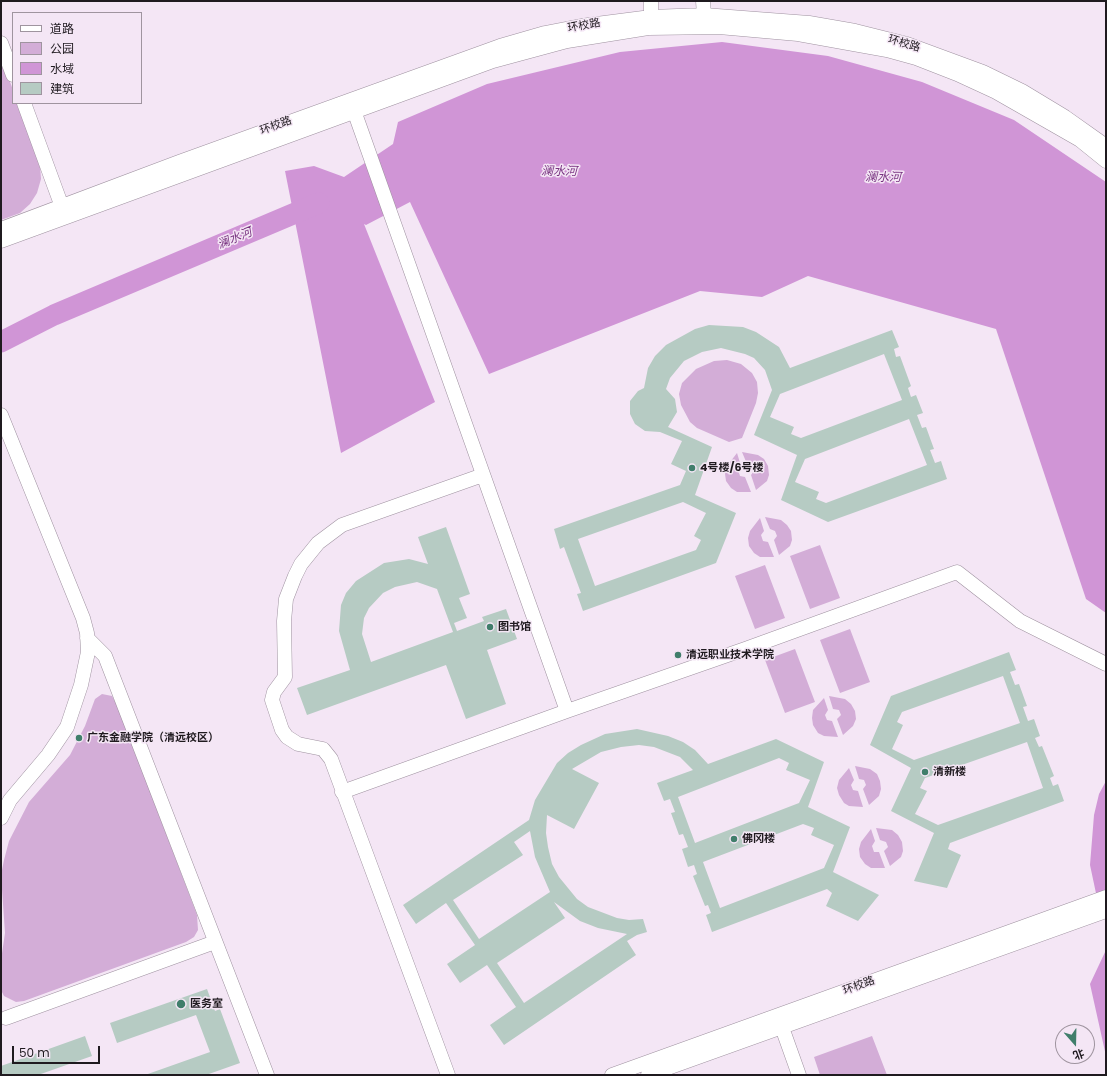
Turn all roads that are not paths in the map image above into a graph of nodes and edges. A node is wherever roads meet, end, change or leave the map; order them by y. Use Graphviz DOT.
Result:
graph roads {
  1 [pos="651,1"];
  2 [pos="703,1"];
  3 [pos="704,15"];
  4 [pos="651,17"];
  5 [pos="1,43"];
  6 [pos="12,72"];
  7 [pos="24,104"];
  8 [pos="352,106"];
  9 [pos="1104,141"];
  10 [pos="1106,161"];
  11 [pos="64,212"];
  12 [pos="1,229"];
  13 [pos="1,240"];
  14 [pos="1,415"];
  15 [pos="483,475"];
  16 [pos="87,638"];
  17 [pos="1106,664"];
  18 [pos="567,711"];
  19 [pos="342,792"];
  20 [pos="1,818"];
  21 [pos="1102,905"];
  22 [pos="215,942"];
  23 [pos="3,1018"];
  24 [pos="779,1021"];
  25 [pos="267,1075"];
  26 [pos="448,1075"];
  27 [pos="612,1075"];
  28 [pos="648,1075"];
  29 [pos="799,1075"];
  1 -- 4 [label="street"];
  2 -- 3 [label="street"];
  3 -- 4 [label="street, 环校路"];
  3 -- 9 [label="street, 环校路"];
  4 -- 8 [label="street, 环校路"];
  5 -- 6 [label="street"];
  7 -- 11 [label="street"];
  8 -- 10 [label="street, 环校路"];
  8 -- 11 [label="street, 环校路"];
  8 -- 15 [label="street"];
  11 -- 12 [label="street, 环校路"];
  11 -- 13 [label="street, 环校路"];
  14 -- 16 [label="street"];
  15 -- 18 [label="street"];
  15 -- 19 [label="street"];
  16 -- 20 [label="street"];
  16 -- 22 [label="street"];
  17 -- 18 [label="street"];
  18 -- 19 [label="street"];
  19 -- 26 [label="street"];
  21 -- 24 [label="street, 环校路"];
  22 -- 23 [label="street"];
  22 -- 25 [label="street"];
  24 -- 27 [label="street, 环校路"];
  24 -- 28 [label="street, 环校路"];
  24 -- 29 [label="street"];
}
